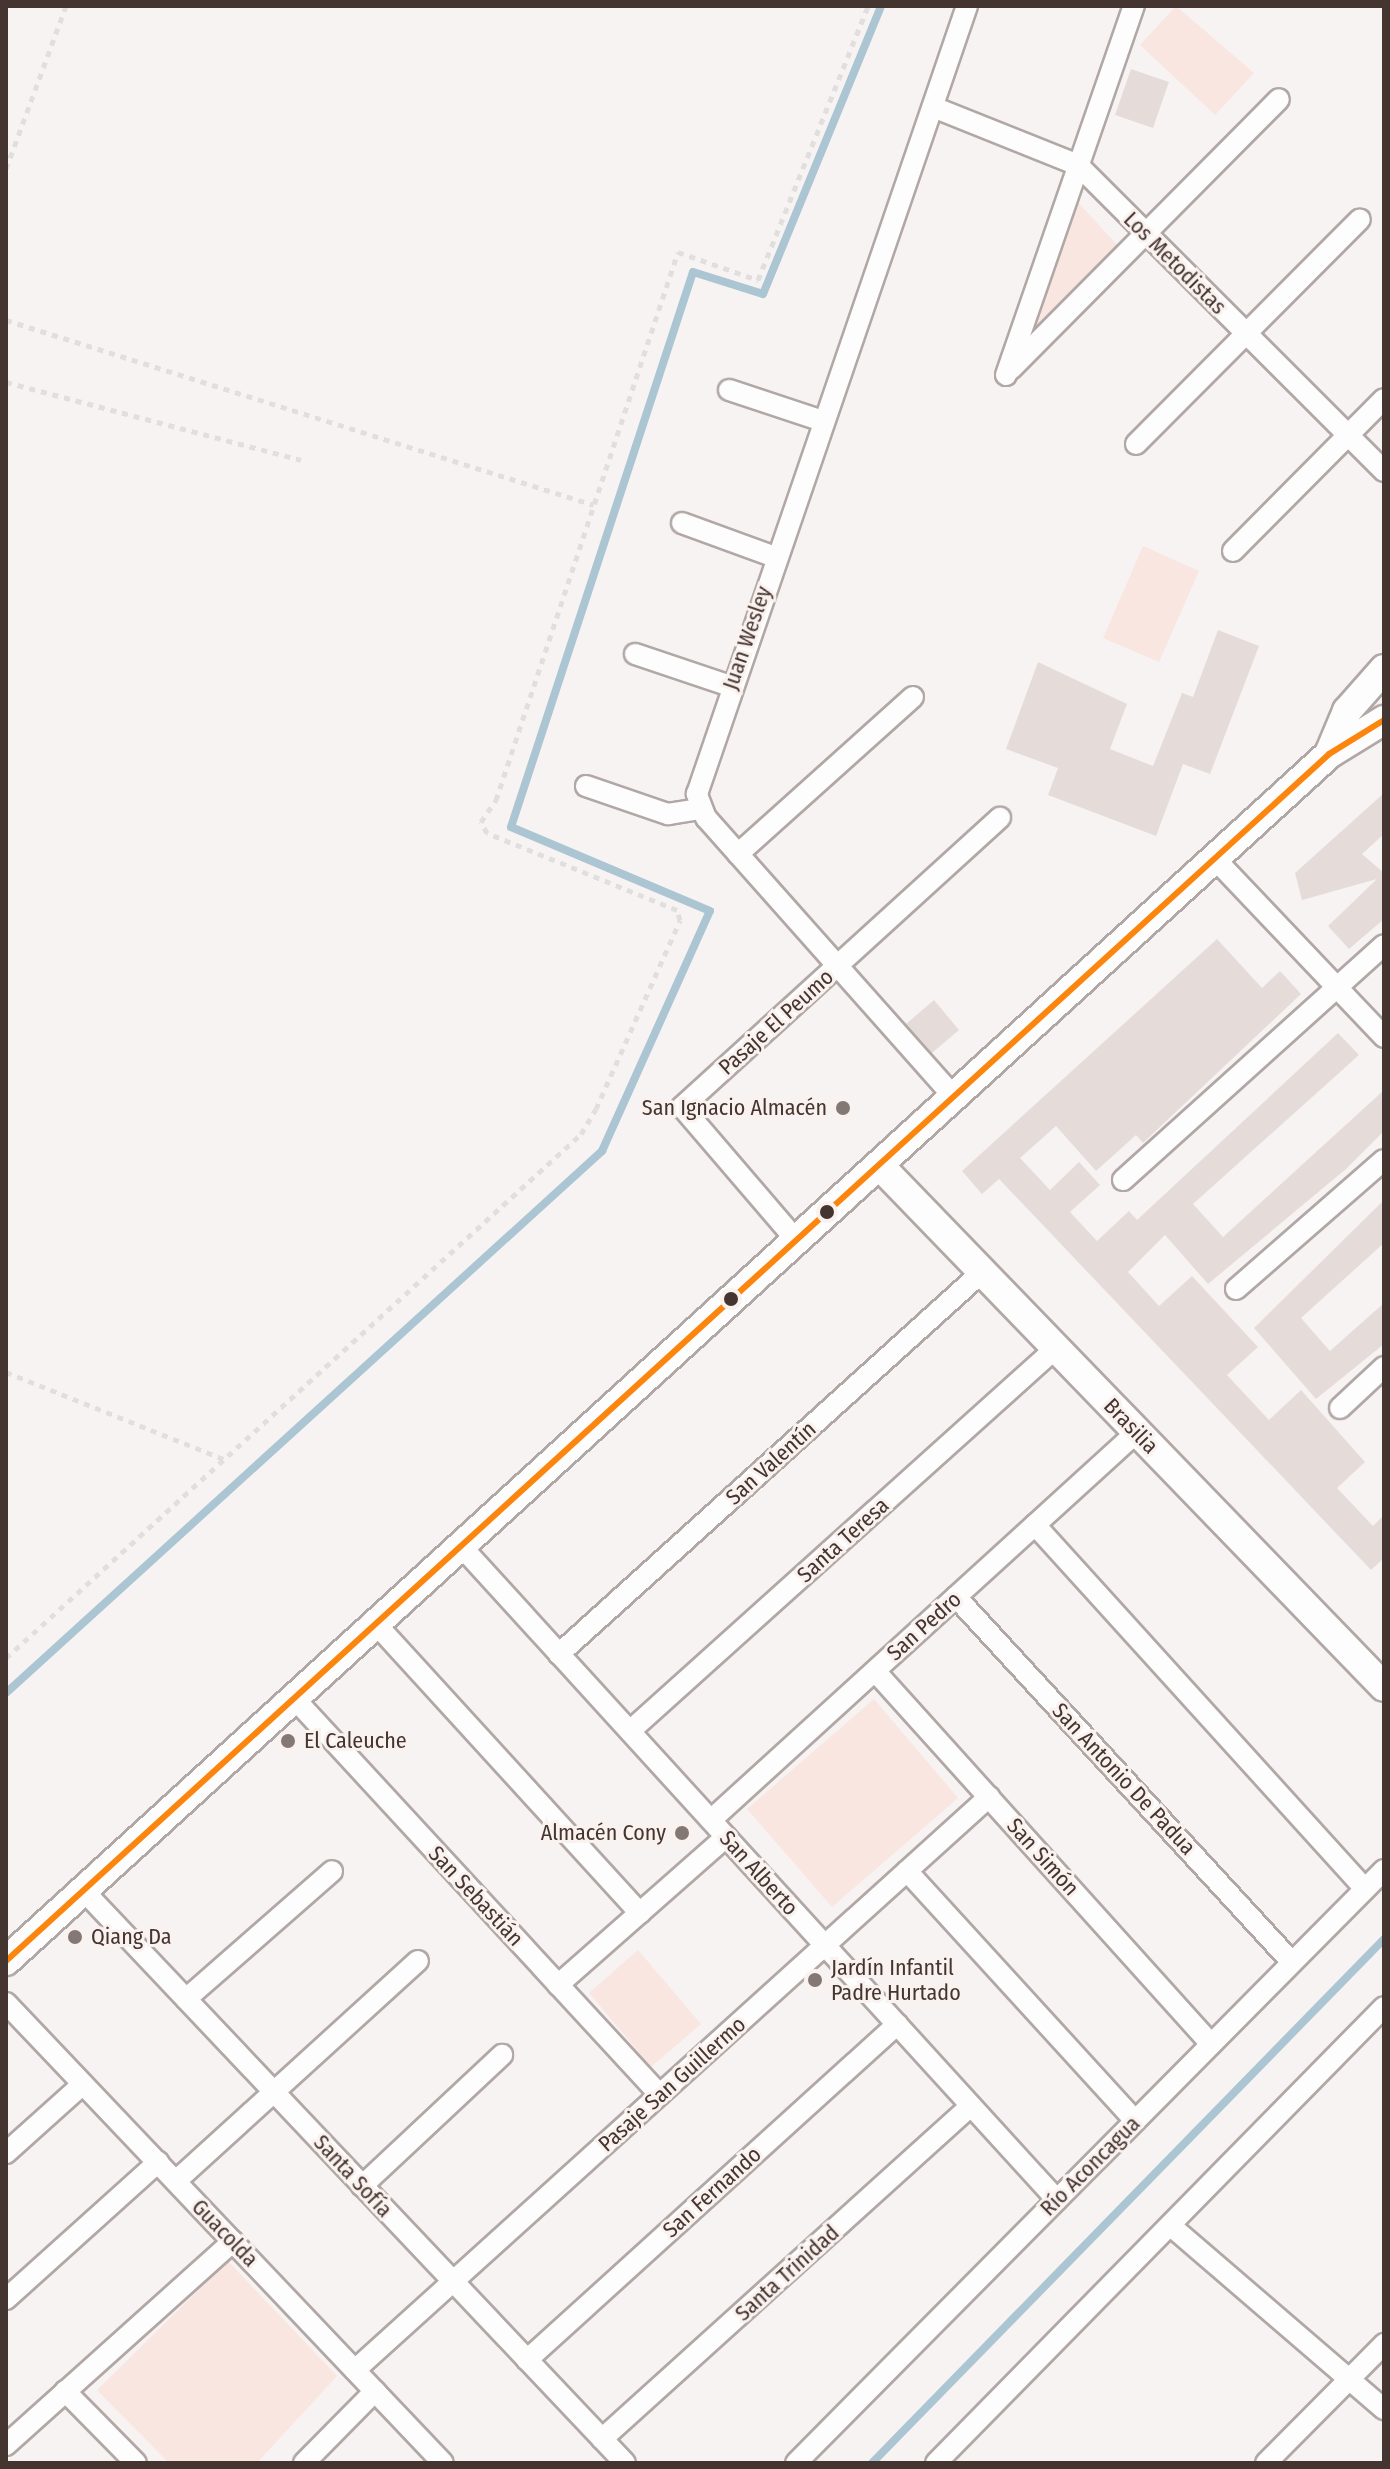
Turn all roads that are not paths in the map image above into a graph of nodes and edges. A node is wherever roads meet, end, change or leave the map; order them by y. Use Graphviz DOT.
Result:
graph roads {
  1 [pos="967,6"];
  2 [pos="1134,6"];
  3 [pos="1279,99"];
  4 [pos="933,107"];
  5 [pos="1078,165"];
  6 [pos="1360,219"];
  7 [pos="1146,233"];
  8 [pos="1246,334"];
  9 [pos="729,390"];
  10 [pos="1384,399"];
  11 [pos="823,421"];
  12 [pos="1348,435"];
  13 [pos="1136,444"];
  14 [pos="1384,471"];
  15 [pos="682,523"];
  16 [pos="1233,551"];
  17 [pos="775,557"];
  18 [pos="635,654"];
  19 [pos="1384,669"];
  20 [pos="730,686"];
  21 [pos="913,697"];
  22 [pos="1384,720"];
  23 [pos="1329,754"];
  24 [pos="586,786"];
  25 [pos="701,809"];
  26 [pos="1000,818"];
  27 [pos="738,854"];
  28 [pos="1216,860"];
  29 [pos="1384,945"];
  30 [pos="838,966"];
  31 [pos="1336,987"];
  32 [pos="1384,1037"];
  33 [pos="954,1097"];
  34 [pos="1384,1160"];
  35 [pos="879,1165"];
  36 [pos="1123,1180"];
  37 [pos="796,1240"];
  38 [pos="982,1272"];
  39 [pos="1236,1289"];
  40 [pos="1056,1348"];
  41 [pos="1384,1367"];
  42 [pos="1340,1408"];
  43 [pos="1137,1432"];
  44 [pos="1035,1525"];
  45 [pos="460,1545"];
  46 [pos="956,1597"];
  47 [pos="375,1623"];
  48 [pos="559,1654"];
  49 [pos="875,1671"];
  50 [pos="1384,1687"];
  51 [pos="293,1697"];
  52 [pos="630,1731"];
  53 [pos="989,1797"];
  54 [pos="711,1820"];
  55 [pos="726,1837"];
  56 [pos="1384,1870"];
  57 [pos="332,1871"];
  58 [pos="907,1871"];
  59 [pos="82,1889"];
  60 [pos="1365,1889"];
  61 [pos="640,1913"];
  62 [pos="825,1946"];
  63 [pos="6,1961"];
  64 [pos="418,1961"];
  65 [pos="1292,1962"];
  66 [pos="558,1985"];
  67 [pos="186,1999"];
  68 [pos="6,2003"];
  69 [pos="1384,2007"];
  70 [pos="897,2024"];
  71 [pos="1211,2044"];
  72 [pos="502,2055"];
  73 [pos="83,2084"];
  74 [pos="274,2093"];
  75 [pos="660,2095"];
  76 [pos="971,2106"];
  77 [pos="1135,2121"];
  78 [pos="6,2153"];
  79 [pos="158,2162"];
  80 [pos="176,2181"];
  81 [pos="362,2186"];
  82 [pos="1057,2200"];
  83 [pos="1171,2226"];
  84 [pos="233,2241"];
  85 [pos="453,2282"];
  86 [pos="6,2299"];
  87 [pos="1384,2344"];
  88 [pos="527,2360"];
  89 [pos="355,2370"];
  90 [pos="1349,2380"];
  91 [pos="65,2391"];
  92 [pos="375,2391"];
  93 [pos="1384,2409"];
  94 [pos="602,2439"];
  95 [pos="6,2445"];
  96 [pos="136,2463"];
  97 [pos="304,2463"];
  98 [pos="443,2463"];
  99 [pos="625,2463"];
  100 [pos="796,2463"];
  101 [pos="936,2463"];
  102 [pos="1266,2463"];
  1 -- 4 [label="street, Juan Wesley"];
  2 -- 5 [label="street"];
  3 -- 7 [label="street"];
  4 -- 5 [label="street, Los Metodistas"];
  4 -- 11 [label="street, Juan Wesley"];
  5 -- 7 [label="street, Los Metodistas"];
  5 -- 7 [label="street"];
  6 -- 8 [label="street"];
  7 -- 8 [label="street, Los Metodistas"];
  8 -- 12 [label="street, Los Metodistas"];
  8 -- 13 [label="street"];
  9 -- 11 [label="street"];
  10 -- 12 [label="street"];
  11 -- 17 [label="street, Juan Wesley"];
  12 -- 14 [label="street, Los Metodistas"];
  12 -- 16 [label="street"];
  15 -- 17 [label="street"];
  17 -- 20 [label="street, Juan Wesley"];
  18 -- 20 [label="street"];
  19 -- 23 [label="main road"];
  20 -- 25 [label="street, Juan Wesley"];
  21 -- 27 [label="street"];
  22 -- 23 [label="main road"];
  23 -- 28 [label="main road"];
  24 -- 25 [label="street"];
  25 -- 27 [label="street"];
  26 -- 30 [label="street, Pasaje El Peumo"];
  27 -- 30 [label="street"];
  28 -- 31 [label="street"];
  28 -- 33 [label="main road"];
  29 -- 31 [label="street"];
  30 -- 33 [label="street"];
  30 -- 37 [label="street, Pasaje El Peumo"];
  31 -- 32 [label="street"];
  31 -- 36 [label="street"];
  33 -- 35 [label="main road"];
  34 -- 39 [label="street"];
  35 -- 37 [label="main road"];
  35 -- 38 [label="main road, Brasilia"];
  37 -- 45 [label="main road"];
  38 -- 40 [label="main road, Brasilia"];
  38 -- 48 [label="street, San Valentín"];
  40 -- 43 [label="main road, Brasilia"];
  40 -- 52 [label="street, Santa Teresa"];
  41 -- 42 [label="street"];
  43 -- 44 [label="street, San Pedro"];
  43 -- 50 [label="main road, Brasilia"];
  44 -- 46 [label="street, San Pedro"];
  44 -- 60 [label="street"];
  45 -- 47 [label="main road"];
  45 -- 48 [label="street, San Alberto"];
  46 -- 49 [label="street, San Pedro"];
  46 -- 65 [label="street, San Antonio De Padua"];
  47 -- 51 [label="main road"];
  47 -- 61 [label="street"];
  48 -- 52 [label="street, San Alberto"];
  49 -- 53 [label="street, San Simón"];
  49 -- 54 [label="street, San Pedro"];
  51 -- 59 [label="main road"];
  51 -- 66 [label="street, San Sebastián"];
  52 -- 54 [label="street, San Alberto"];
  53 -- 58 [label="street, Pasaje San Guillermo"];
  53 -- 71 [label="street, San Simón"];
  54 -- 55 [label="street, San Alberto"];
  55 -- 61 [label="street"];
  55 -- 62 [label="street, San Alberto"];
  56 -- 60 [label="street, Río Aconcagua"];
  57 -- 67 [label="street"];
  58 -- 62 [label="street, Pasaje San Guillermo"];
  58 -- 77 [label="street"];
  59 -- 63 [label="main road"];
  59 -- 67 [label="street, Santa Sofía"];
  60 -- 65 [label="street, Río Aconcagua"];
  61 -- 66 [label="street"];
  62 -- 70 [label="street, San Alberto"];
  62 -- 75 [label="street, Pasaje San Guillermo"];
  64 -- 74 [label="street"];
  65 -- 71 [label="street, Río Aconcagua"];
  66 -- 75 [label="street, San Sebastián"];
  67 -- 74 [label="street, Santa Sofía"];
  68 -- 73 [label="street, Guacolda"];
  69 -- 83 [label="street"];
  70 -- 76 [label="street, San Alberto"];
  70 -- 88 [label="street, San Fernando"];
  71 -- 77 [label="street, Río Aconcagua"];
  72 -- 81 [label="street"];
  73 -- 78 [label="street"];
  73 -- 79 [label="street, Guacolda"];
  74 -- 80 [label="street"];
  74 -- 81 [label="street, Santa Sofía"];
  75 -- 85 [label="street, Pasaje San Guillermo"];
  76 -- 82 [label="street, San Alberto"];
  76 -- 94 [label="street, Santa Trinidad"];
  77 -- 82 [label="street, Río Aconcagua"];
  79 -- 80 [label="street, Guacolda"];
  79 -- 86 [label="street"];
  80 -- 84 [label="street, Guacolda"];
  81 -- 85 [label="street, Santa Sofía"];
  82 -- 100 [label="street, Río Aconcagua"];
  83 -- 90 [label="street"];
  83 -- 101 [label="street"];
  84 -- 89 [label="street, Guacolda"];
  84 -- 91 [label="street"];
  85 -- 88 [label="street, Santa Sofía"];
  85 -- 89 [label="street, Pasaje San Guillermo"];
  87 -- 90 [label="street"];
  88 -- 94 [label="street, Santa Sofía"];
  89 -- 92 [label="street, Guacolda"];
  90 -- 93 [label="street"];
  90 -- 102 [label="street"];
  91 -- 95 [label="street"];
  91 -- 96 [label="street"];
  92 -- 97 [label="street"];
  92 -- 98 [label="street, Guacolda"];
  94 -- 99 [label="street, Santa Sofía"];
}
